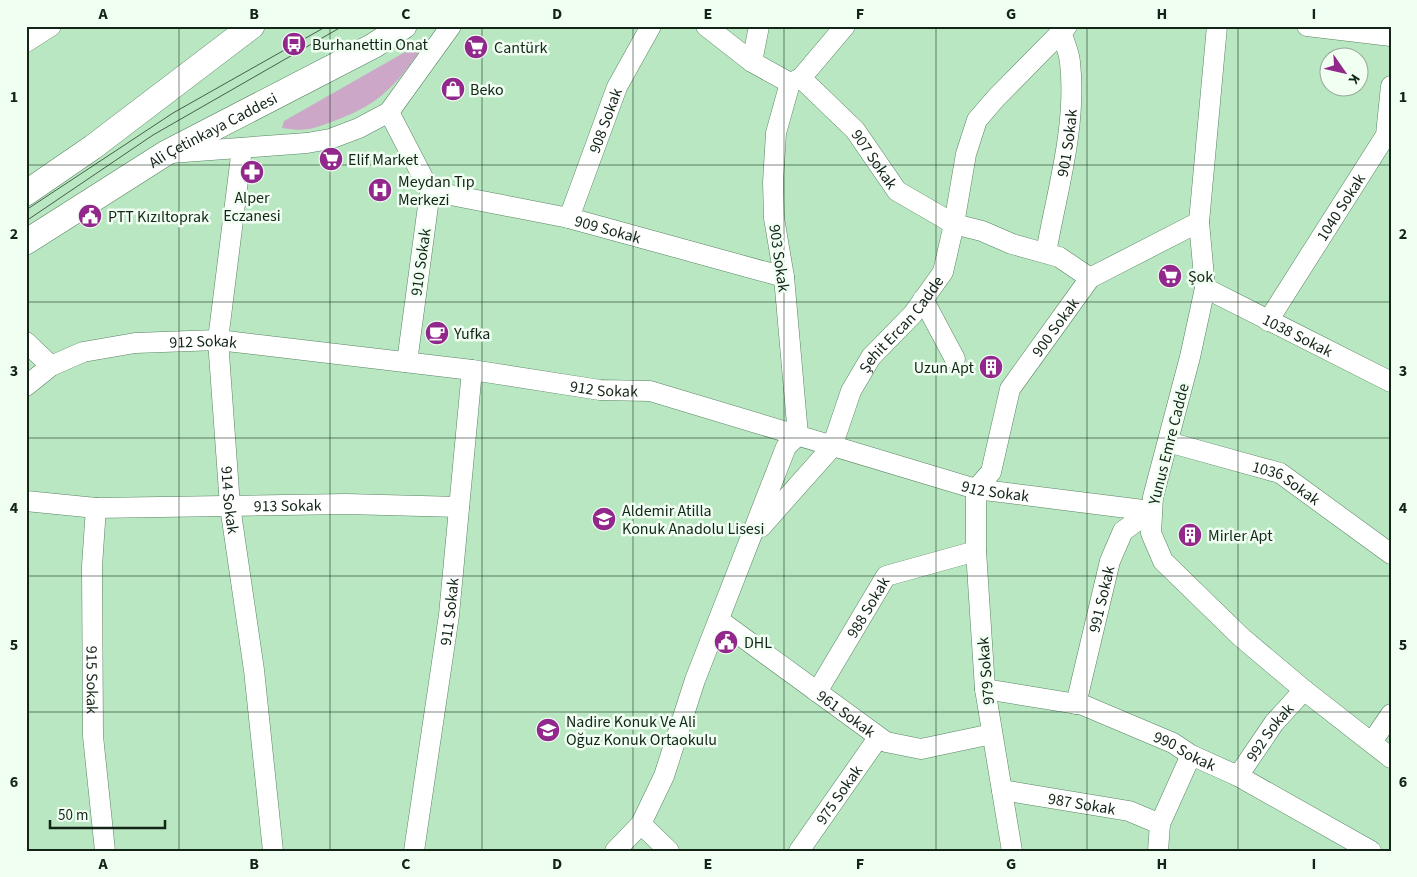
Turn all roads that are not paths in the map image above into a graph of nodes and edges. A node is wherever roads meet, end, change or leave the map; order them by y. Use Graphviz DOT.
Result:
graph roads {
  1 [pos="52,26"];
  2 [pos="378,26"];
  3 [pos="404,26"];
  4 [pos="451,26"];
  5 [pos="651,26"];
  6 [pos="706,26"];
  7 [pos="758,26"];
  8 [pos="846,26"];
  9 [pos="1217,26"];
  10 [pos="1306,26"];
  11 [pos="247,28"];
  12 [pos="1064,29"];
  13 [pos="1391,36"];
  14 [pos="26,42"];
  15 [pos="366,50"];
  16 [pos="752,62"];
  17 [pos="795,81"];
  18 [pos="1391,86"];
  19 [pos="389,112"];
  20 [pos="1388,136"];
  21 [pos="242,148"];
  22 [pos="166,153"];
  23 [pos="430,191"];
  24 [pos="26,193"];
  25 [pos="569,218"];
  26 [pos="1199,222"];
  27 [pos="954,224"];
  28 [pos="26,242"];
  29 [pos="1046,253"];
  30 [pos="784,277"];
  31 [pos="1090,278"];
  32 [pos="1204,288"];
  33 [pos="923,299"];
  34 [pos="1268,321"];
  35 [pos="218,340"];
  36 [pos="26,342"];
  37 [pos="955,359"];
  38 [pos="407,362"];
  39 [pos="51,366"];
  40 [pos="472,370"];
  41 [pos="1391,382"];
  42 [pos="26,386"];
  43 [pos="798,435"];
  44 [pos="1168,442"];
  45 [pos="832,447"];
  46 [pos="976,489"];
  47 [pos="26,501"];
  48 [pos="230,506"];
  49 [pos="459,507"];
  50 [pos="96,508"];
  51 [pos="1150,510"];
  52 [pos="752,536"];
  53 [pos="976,551"];
  54 [pos="1391,554"];
  55 [pos="719,620"];
  56 [pos="985,689"];
  57 [pos="1304,690"];
  58 [pos="817,692"];
  59 [pos="1076,704"];
  60 [pos="1391,714"];
  61 [pos="992,734"];
  62 [pos="878,738"];
  63 [pos="1372,742"];
  64 [pos="1190,756"];
  65 [pos="1391,758"];
  66 [pos="1238,776"];
  67 [pos="1002,790"];
  68 [pos="641,824"];
  69 [pos="1160,824"];
  70 [pos="805,848"];
  71 [pos="105,851"];
  72 [pos="273,851"];
  73 [pos="414,851"];
  74 [pos="615,851"];
  75 [pos="669,851"];
  76 [pos="1012,851"];
  77 [pos="1158,851"];
  78 [pos="1372,851"];
  1 -- 14 [label="street"];
  2 -- 15 [label="main road"];
  3 -- 15 [label="main road, Ali Çetinkaya Caddesi"];
  4 -- 19 [label="street"];
  5 -- 25 [label="street, 908 Sokak"];
  6 -- 16 [label="street, 907 Sokak"];
  7 -- 16 [label="street"];
  8 -- 17 [label="street, 903 Sokak"];
  9 -- 26 [label="street, Yunus Emre Cadde"];
  10 -- 13 [label="street"];
  11 -- 24 [label="main road"];
  12 -- 27 [label="street, Şehit Ercan Cadde"];
  12 -- 29 [label="street, 901 Sokak"];
  15 -- 22 [label="main road, Ali Çetinkaya Caddesi"];
  16 -- 17 [label="street, 907 Sokak"];
  17 -- 27 [label="street, 907 Sokak"];
  17 -- 30 [label="street, 903 Sokak"];
  18 -- 20 [label="street, 1040 Sokak"];
  19 -- 21 [label="street"];
  19 -- 23 [label="street"];
  20 -- 34 [label="street, 1040 Sokak"];
  21 -- 22 [label="street"];
  21 -- 35 [label="street, 914 Sokak"];
  22 -- 28 [label="main road, Ali Çetinkaya Caddesi"];
  23 -- 25 [label="street, 909 Sokak"];
  23 -- 38 [label="street, 910 Sokak"];
  25 -- 30 [label="street, 909 Sokak"];
  26 -- 31 [label="street, 900 Sokak"];
  26 -- 32 [label="street, Yunus Emre Cadde"];
  27 -- 29 [label="street, 907 Sokak"];
  27 -- 33 [label="street, Şehit Ercan Cadde"];
  29 -- 31 [label="street, 907 Sokak"];
  30 -- 43 [label="street, 903 Sokak"];
  31 -- 46 [label="street, 900 Sokak"];
  32 -- 34 [label="street, 1038 Sokak"];
  32 -- 44 [label="street, Yunus Emre Cadde"];
  33 -- 37 [label="street"];
  33 -- 45 [label="street, Şehit Ercan Cadde"];
  34 -- 41 [label="street, 1038 Sokak"];
  35 -- 38 [label="street, 912 Sokak"];
  35 -- 39 [label="street, 912 Sokak"];
  35 -- 48 [label="street, 914 Sokak"];
  36 -- 39 [label="street"];
  38 -- 40 [label="street, 912 Sokak"];
  39 -- 42 [label="street, 912 Sokak"];
  40 -- 43 [label="street, 912 Sokak"];
  40 -- 49 [label="street, 911 Sokak"];
  43 -- 45 [label="street, 912 Sokak"];
  43 -- 52 [label="street, Şehit Ercan Cadde"];
  44 -- 51 [label="street, Yunus Emre Cadde"];
  44 -- 54 [label="street, 1036 Sokak"];
  45 -- 46 [label="street, 912 Sokak"];
  45 -- 52 [label="street, Şehit Ercan Cadde"];
  46 -- 51 [label="street, 912 Sokak"];
  46 -- 53 [label="street, 979 Sokak"];
  47 -- 50 [label="street, 913 Sokak"];
  48 -- 49 [label="street, 913 Sokak"];
  48 -- 50 [label="street, 913 Sokak"];
  48 -- 72 [label="street, 914 Sokak"];
  49 -- 73 [label="street, 911 Sokak"];
  50 -- 71 [label="street, 915 Sokak"];
  51 -- 57 [label="street, Yunus Emre Cadde"];
  51 -- 59 [label="street, 991 Sokak"];
  52 -- 55 [label="street, Şehit Ercan Cadde"];
  53 -- 56 [label="street, 979 Sokak"];
  53 -- 58 [label="street, 988 Sokak"];
  55 -- 58 [label="street, 961 Sokak"];
  55 -- 68 [label="street, Şehit Ercan Cadde"];
  56 -- 59 [label="street, 990 Sokak"];
  56 -- 61 [label="street, 979 Sokak"];
  57 -- 63 [label="street, Yunus Emre Cadde"];
  57 -- 66 [label="street, 992 Sokak"];
  58 -- 62 [label="street, 961 Sokak"];
  59 -- 64 [label="street, 990 Sokak"];
  60 -- 63 [label="street"];
  61 -- 62 [label="street, 961 Sokak"];
  61 -- 67 [label="street, 979 Sokak"];
  62 -- 70 [label="street, 975 Sokak"];
  63 -- 65 [label="street, Yunus Emre Cadde"];
  64 -- 66 [label="street, 990 Sokak"];
  64 -- 69 [label="street"];
  66 -- 78 [label="street, 990 Sokak"];
  67 -- 69 [label="street, 987 Sokak"];
  67 -- 76 [label="street, 979 Sokak"];
  68 -- 74 [label="street, Şehit Ercan Cadde"];
  68 -- 75 [label="street"];
  69 -- 77 [label="street"];
}
